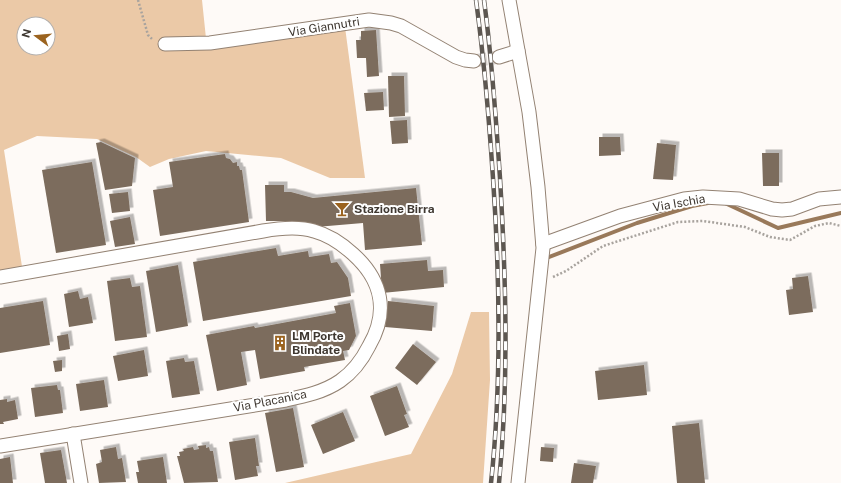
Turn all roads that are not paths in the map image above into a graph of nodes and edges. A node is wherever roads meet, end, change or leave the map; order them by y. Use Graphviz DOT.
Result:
graph roads {
  1 [pos="509,0"];
  2 [pos="165,44"];
  3 [pos="518,51"];
  4 [pos="499,57"];
  5 [pos="474,61"];
  6 [pos="841,197"];
  7 [pos="543,244"];
  8 [pos="0,277"];
  9 [pos="73,434"];
  10 [pos="0,446"];
  11 [pos="81,483"];
  12 [pos="518,483"];
  1 -- 3 [label="street"];
  2 -- 5 [label="street, Via Giannutri"];
  3 -- 4 [label="street"];
  3 -- 7 [label="street"];
  6 -- 7 [label="street, Via Ischia"];
  7 -- 12 [label="street"];
  8 -- 9 [label="street, Via Placanica"];
  9 -- 10 [label="street, Via Placanica"];
  9 -- 11 [label="street"];
}
